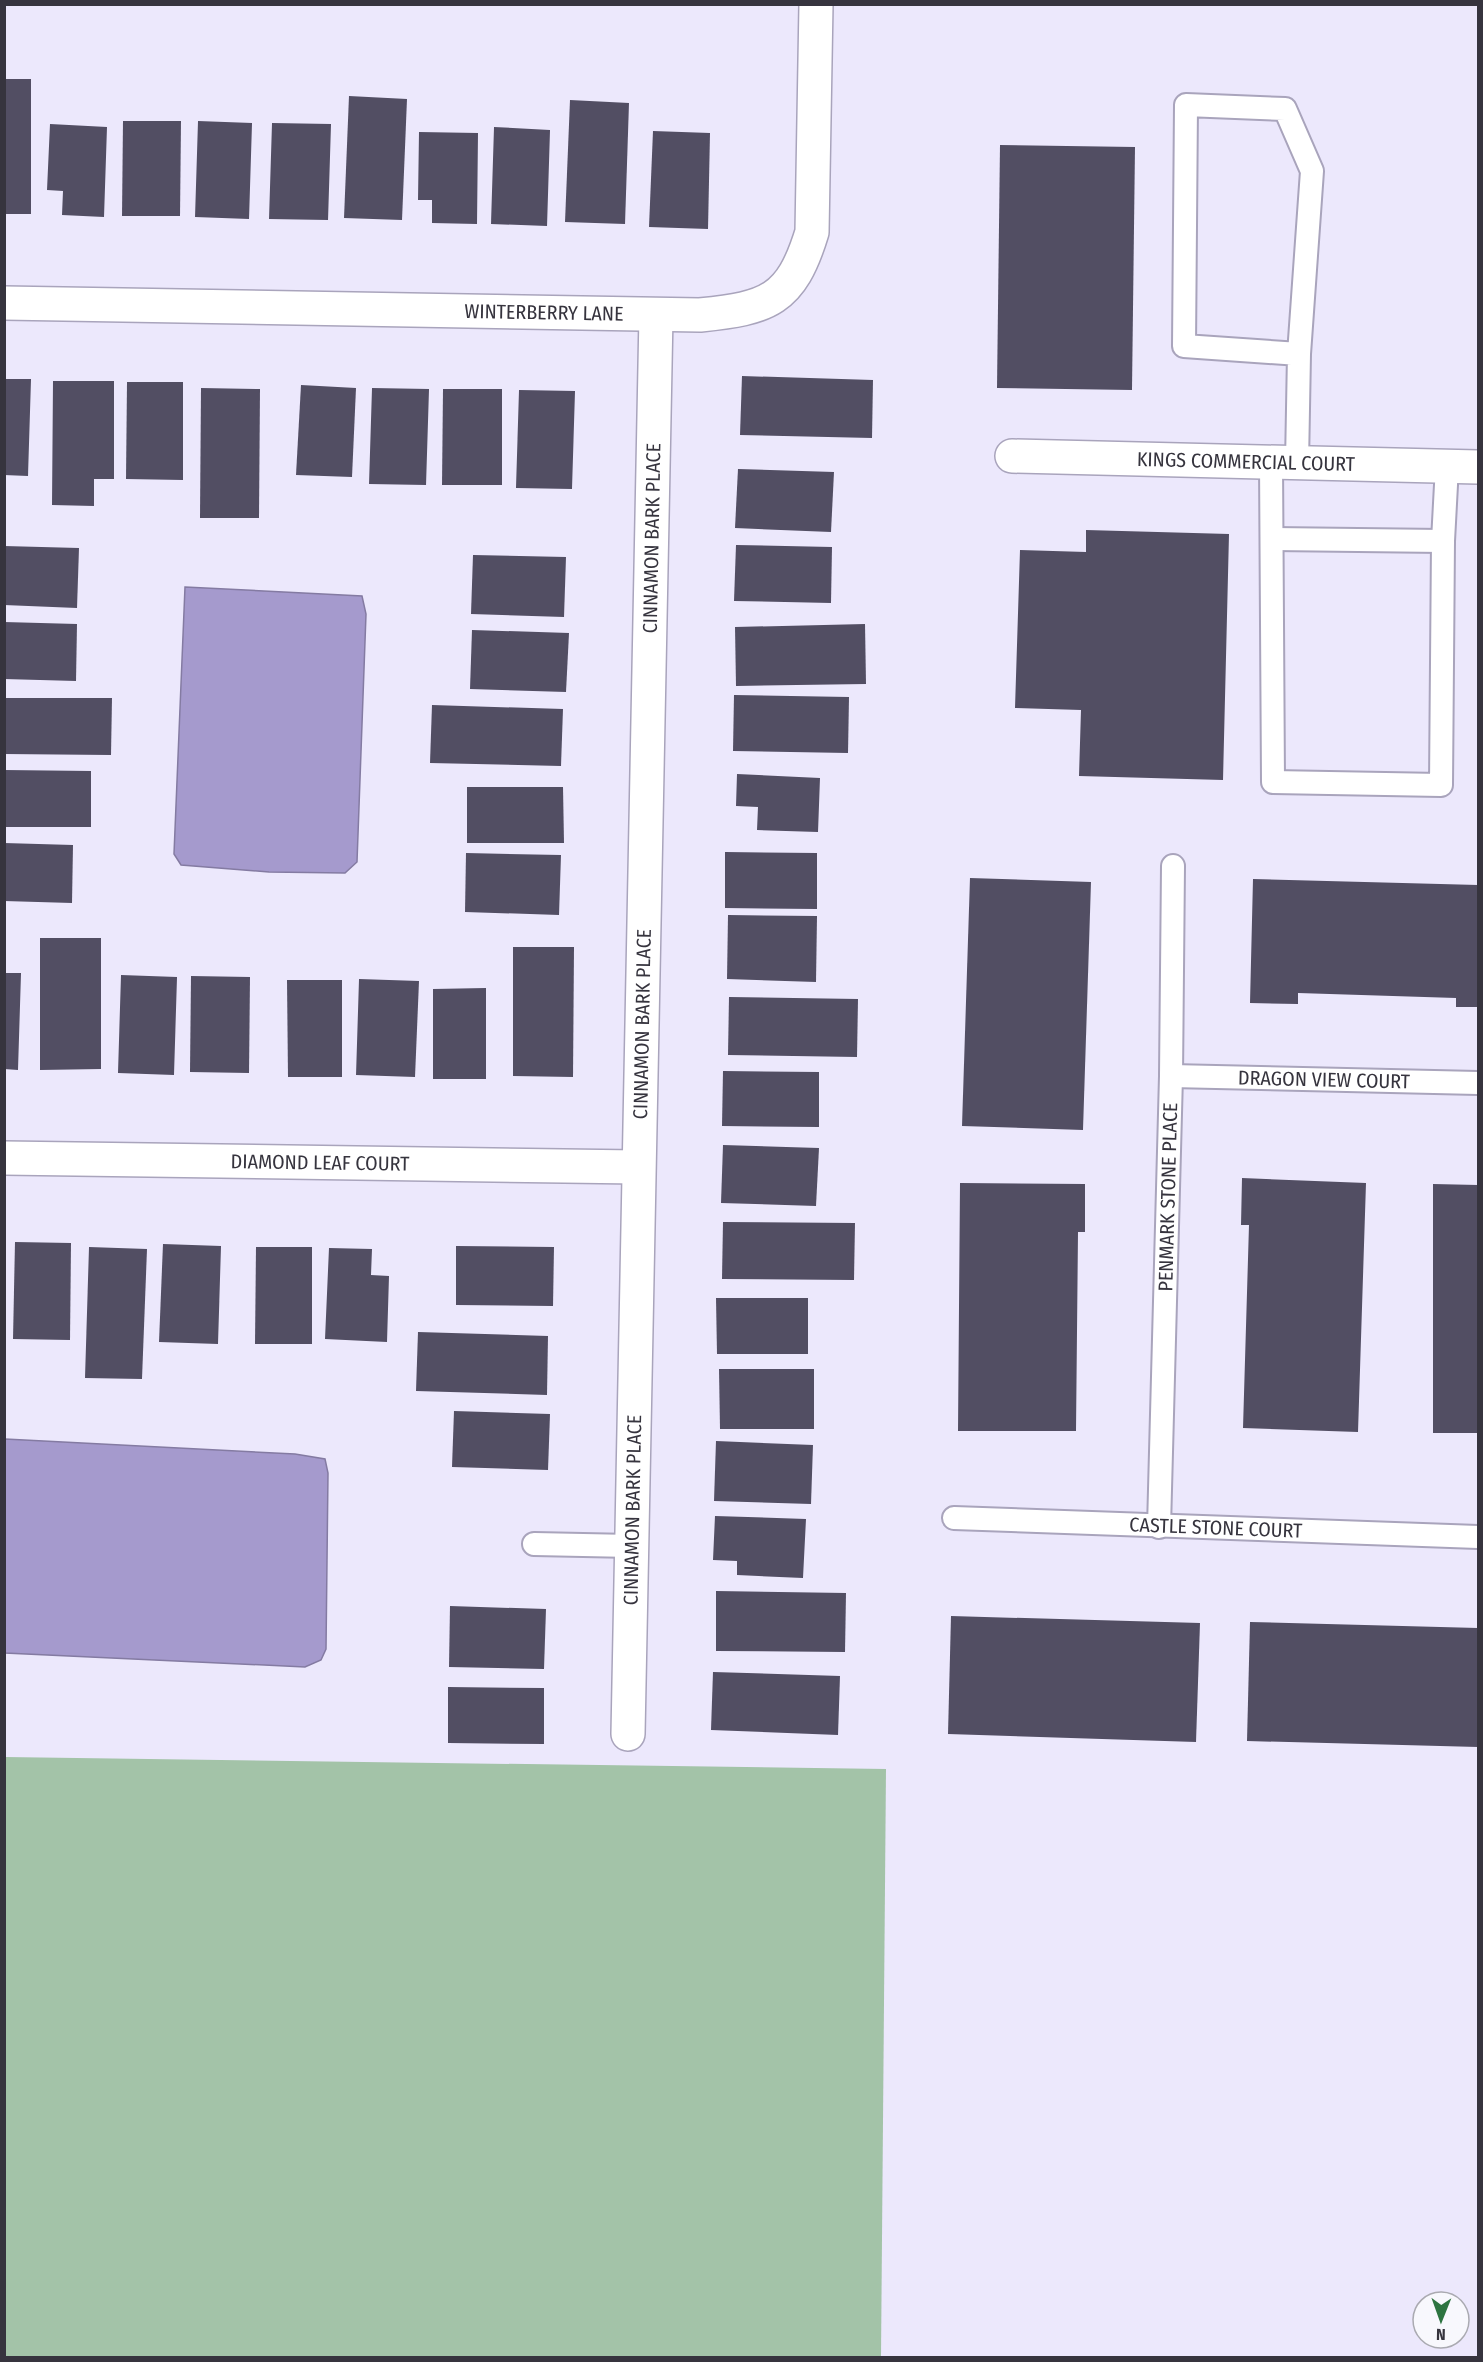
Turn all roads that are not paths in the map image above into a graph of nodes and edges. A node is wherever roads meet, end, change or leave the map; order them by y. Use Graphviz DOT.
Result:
graph roads {
  1 [pos="816,4"];
  2 [pos="4,303"];
  3 [pos="656,315"];
  4 [pos="1299,354"];
  5 [pos="1012,456"];
  6 [pos="1284,463"];
  7 [pos="1447,466"];
  8 [pos="1479,467"];
  9 [pos="1273,539"];
  10 [pos="1443,541"];
  11 [pos="1173,867"];
  12 [pos="1171,1076"];
  13 [pos="1479,1083"];
  14 [pos="4,1158"];
  15 [pos="638,1167"];
  16 [pos="954,1518"];
  17 [pos="1159,1527"];
  18 [pos="1479,1537"];
  19 [pos="534,1544"];
  20 [pos="632,1546"];
  21 [pos="628,1734"];
  1 -- 3 [label="street, WINTERBERRY LANE"];
  2 -- 3 [label="street, WINTERBERRY LANE"];
  3 -- 15 [label="street, CINNAMON BARK PLACE"];
  4 -- 4 [label="lane"];
  4 -- 6 [label="lane"];
  5 -- 6 [label="street, KINGS COMMERCIAL COURT"];
  6 -- 7 [label="street, KINGS COMMERCIAL COURT"];
  6 -- 9 [label="lane"];
  7 -- 8 [label="street, KINGS COMMERCIAL COURT"];
  7 -- 10 [label="lane"];
  9 -- 10 [label="lane"];
  9 -- 10 [label="lane"];
  11 -- 12 [label="lane, PENMARK STONE PLACE"];
  12 -- 13 [label="lane, DRAGON VIEW COURT"];
  12 -- 17 [label="lane, PENMARK STONE PLACE"];
  14 -- 15 [label="street, DIAMOND LEAF COURT"];
  15 -- 20 [label="street, CINNAMON BARK PLACE"];
  16 -- 17 [label="lane, CASTLE STONE COURT"];
  17 -- 18 [label="lane, CASTLE STONE COURT"];
  19 -- 20 [label="lane"];
  20 -- 21 [label="street, CINNAMON BARK PLACE"];
}
